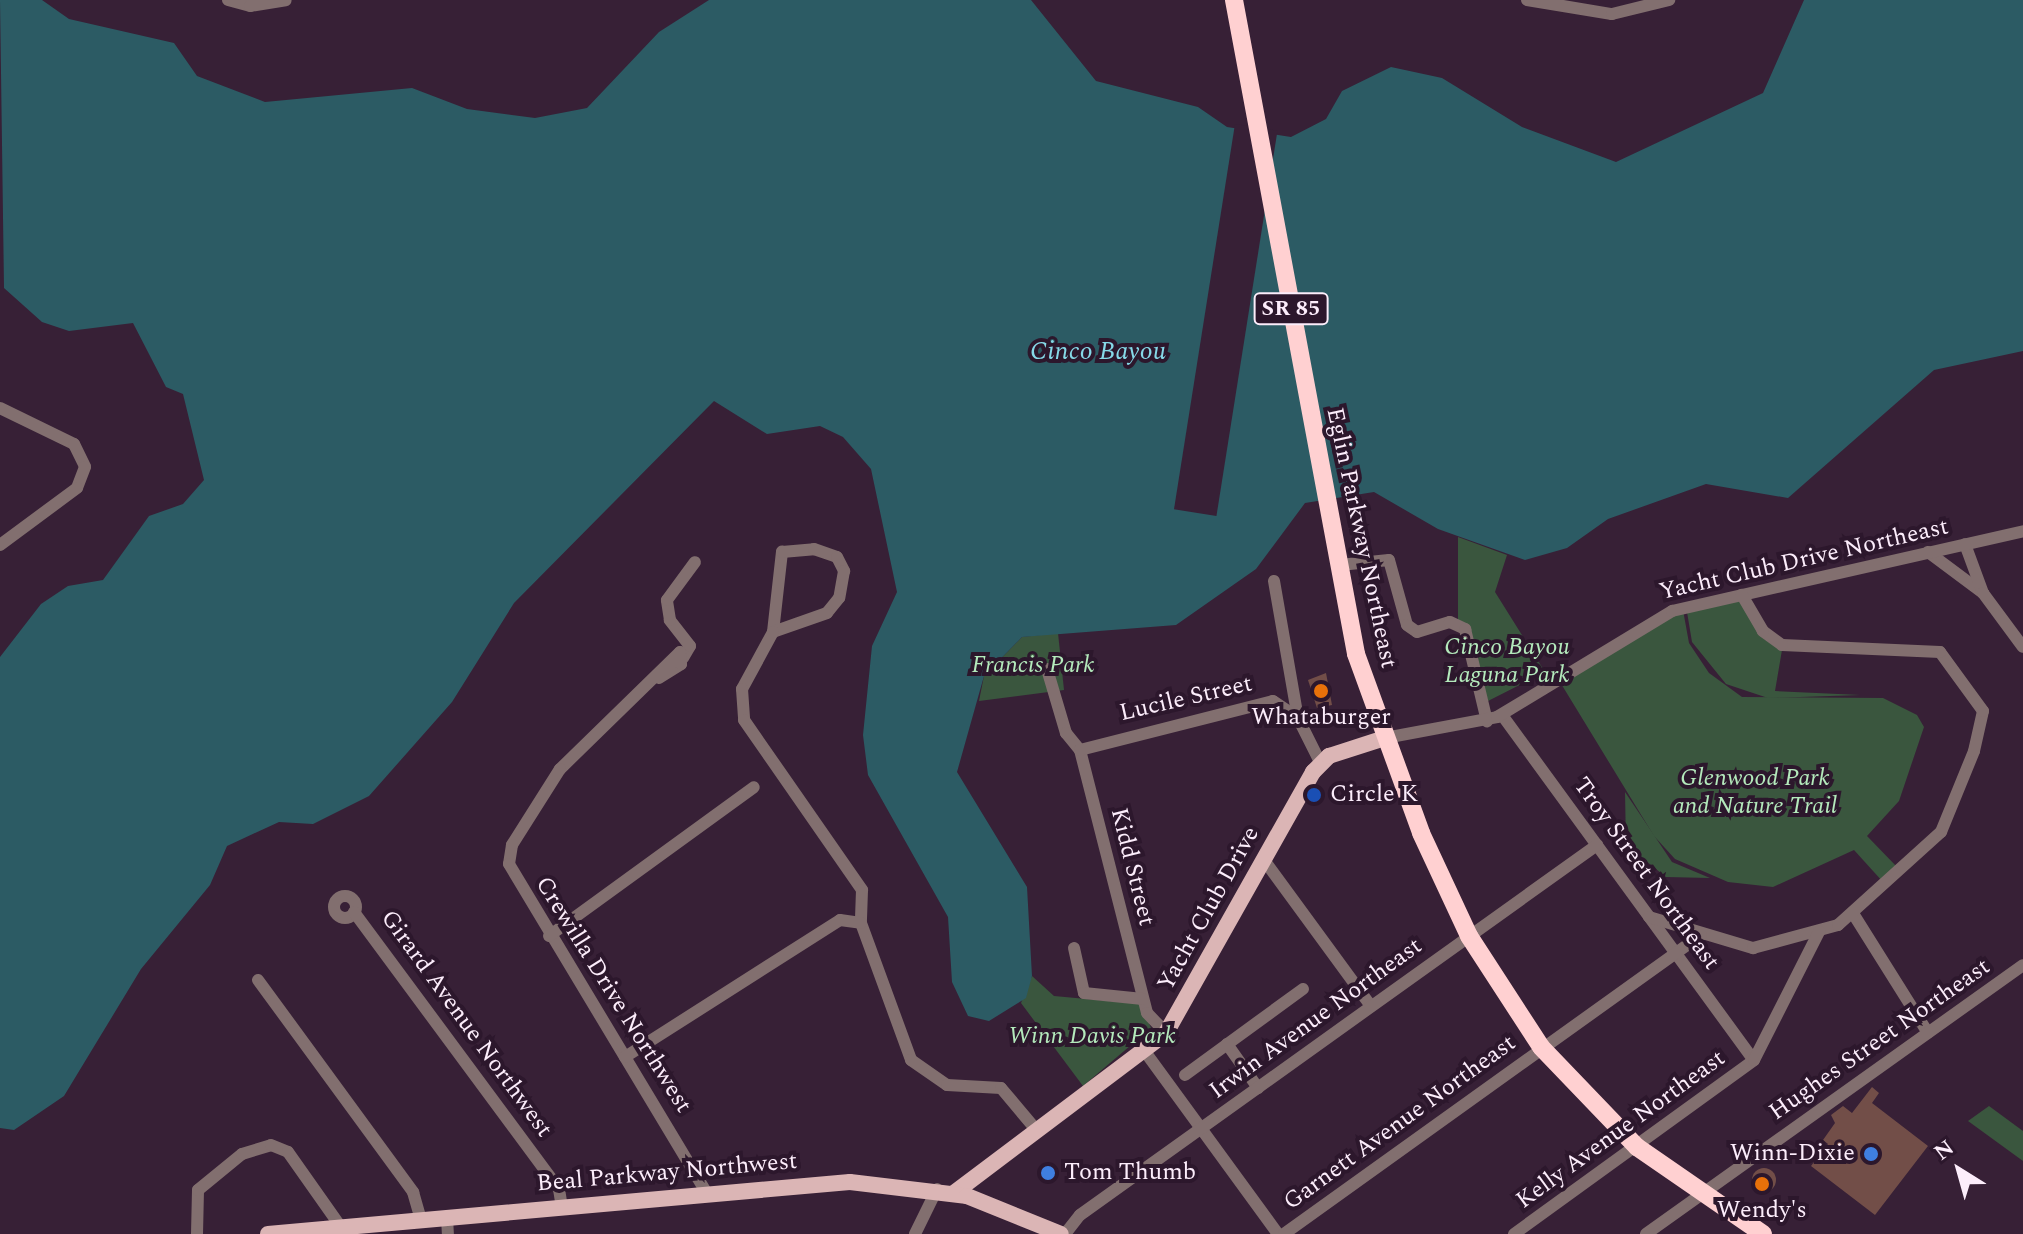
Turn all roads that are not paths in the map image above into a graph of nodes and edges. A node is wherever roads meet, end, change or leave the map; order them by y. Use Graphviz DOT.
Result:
graph roads {
  1 [pos="228,0"];
  2 [pos="286,0"];
  3 [pos="1234,0"];
  4 [pos="1527,0"];
  5 [pos="1669,0"];
  6 [pos="0,408"];
  7 [pos="2023,531"];
  8 [pos="1965,544"];
  9 [pos="0,545"];
  10 [pos="1928,552"];
  11 [pos="695,562"];
  12 [pos="1340,565"];
  13 [pos="1274,581"];
  14 [pos="1983,593"];
  15 [pos="1742,595"];
  16 [pos="773,632"];
  17 [pos="2023,647"];
  18 [pos="1047,669"];
  19 [pos="1502,715"];
  20 [pos="1298,718"];
  21 [pos="1487,721"];
  22 [pos="1385,738"];
  23 [pos="1080,750"];
  24 [pos="1321,764"];
  25 [pos="754,787"];
  26 [pos="1597,845"];
  27 [pos="1264,860"];
  28 [pos="354,912"];
  29 [pos="1854,915"];
  30 [pos="1649,917"];
  31 [pos="861,923"];
  32 [pos="1819,932"];
  33 [pos="1701,935"];
  34 [pos="549,936"];
  35 [pos="1469,936"];
  36 [pos="1074,948"];
  37 [pos="1676,954"];
  38 [pos="2023,965"];
  39 [pos="258,980"];
  40 [pos="1303,989"];
  41 [pos="1138,999"];
  42 [pos="1371,1006"];
  43 [pos="1166,1033"];
  44 [pos="1928,1033"];
  45 [pos="1227,1044"];
  46 [pos="1541,1047"];
  47 [pos="1146,1053"];
  48 [pos="625,1057"];
  49 [pos="1754,1060"];
  50 [pos="1185,1075"];
  51 [pos="1258,1088"];
  52 [pos="1201,1128"];
  53 [pos="1038,1132"];
  54 [pos="1637,1147"];
  55 [pos="937,1189"];
  56 [pos="707,1193"];
  57 [pos="954,1193"];
  58 [pos="1700,1195"];
  59 [pos="562,1207"];
  60 [pos="421,1220"];
  61 [pos="447,1226"];
  62 [pos="341,1227"];
  63 [pos="197,1234"];
  64 [pos="268,1234"];
  65 [pos="915,1234"];
  66 [pos="1063,1234"];
  67 [pos="1278,1234"];
  68 [pos="1284,1234"];
  69 [pos="1514,1234"];
  70 [pos="1646,1234"];
  71 [pos="1763,1234"];
  1 -- 2 [label="street"];
  3 -- 12 [label="highway, Eglin Parkway Northeast / SR 85"];
  4 -- 5 [label="street"];
  6 -- 9 [label="street"];
  7 -- 8 [label="street, Yacht Club Drive Northeast"];
  8 -- 10 [label="street, Yacht Club Drive Northeast"];
  8 -- 14 [label="street"];
  10 -- 14 [label="street"];
  10 -- 15 [label="street, Yacht Club Drive Northeast"];
  11 -- 34 [label="street, Crewilla Drive Northwest"];
  12 -- 21 [label="street"];
  12 -- 22 [label="highway, Eglin Parkway Northeast / SR 85"];
  13 -- 20 [label="street"];
  14 -- 17 [label="street"];
  15 -- 19 [label="street, Yacht Club Drive Northeast"];
  15 -- 29 [label="street"];
  16 -- 16 [label="street"];
  16 -- 31 [label="street"];
  18 -- 23 [label="street, Kidd Street"];
  19 -- 21 [label="street, Yacht Club Drive Northeast"];
  19 -- 26 [label="street, Troy Street Northeast"];
  20 -- 23 [label="street, Lucile Street"];
  20 -- 24 [label="street"];
  21 -- 22 [label="street, Yacht Club Drive Northeast"];
  22 -- 24 [label="main road"];
  22 -- 35 [label="highway, Eglin Parkway Northeast / SR 85"];
  23 -- 41 [label="street, Kidd Street"];
  24 -- 27 [label="main road, Yacht Club Drive"];
  25 -- 34 [label="street"];
  26 -- 30 [label="street, Troy Street Northeast"];
  26 -- 35 [label="street, Irwin Avenue Northeast"];
  27 -- 42 [label="street"];
  27 -- 43 [label="main road, Yacht Club Drive"];
  28 -- 59 [label="street, Girard Avenue Northwest"];
  29 -- 32 [label="street"];
  29 -- 44 [label="street"];
  30 -- 33 [label="street"];
  30 -- 37 [label="street, Troy Street Northeast"];
  31 -- 48 [label="street"];
  31 -- 53 [label="street"];
  32 -- 33 [label="street"];
  32 -- 49 [label="street, Kelly Avenue Northeast"];
  33 -- 37 [label="street, Garnett Avenue Northeast"];
  34 -- 48 [label="street, Crewilla Drive Northwest"];
  35 -- 42 [label="street, Irwin Avenue Northeast"];
  35 -- 46 [label="highway, Eglin Parkway Northeast / SR 85"];
  36 -- 41 [label="street"];
  37 -- 46 [label="street, Garnett Avenue Northeast"];
  37 -- 49 [label="street, Troy Street Northeast"];
  38 -- 44 [label="street, Hughes Street Northeast"];
  39 -- 60 [label="street"];
  40 -- 45 [label="street"];
  41 -- 43 [label="street, Kidd Street"];
  42 -- 51 [label="street, Irwin Avenue Northeast"];
  43 -- 47 [label="main road, Yacht Club Drive"];
  44 -- 58 [label="street, Hughes Street Northeast"];
  45 -- 50 [label="street"];
  45 -- 51 [label="street"];
  46 -- 54 [label="highway, Eglin Parkway Northeast / SR 85"];
  46 -- 68 [label="street, Garnett Avenue Northeast"];
  47 -- 52 [label="street"];
  47 -- 53 [label="main road, Yacht Club Drive"];
  48 -- 56 [label="street, Crewilla Drive Northwest"];
  49 -- 54 [label="street, Kelly Avenue Northeast"];
  51 -- 52 [label="street, Irwin Avenue Northeast"];
  52 -- 66 [label="street, Irwin Avenue Northeast"];
  52 -- 67 [label="street"];
  53 -- 57 [label="main road, Yacht Club Drive"];
  54 -- 58 [label="highway, Eglin Parkway Northeast / SR 85"];
  54 -- 69 [label="street, Kelly Avenue Northeast"];
  55 -- 56 [label="main road, Beal Parkway Northwest"];
  55 -- 57 [label="main road, Beal Parkway Northwest"];
  55 -- 65 [label="street"];
  56 -- 59 [label="main road, Beal Parkway Northwest"];
  57 -- 66 [label="main road, Beal Parkway Northwest"];
  58 -- 70 [label="street, Hughes Street Northeast"];
  58 -- 71 [label="highway, Eglin Parkway Northeast / SR 85"];
  59 -- 61 [label="main road, Beal Parkway Northwest"];
  60 -- 61 [label="main road, Beal Parkway Northwest"];
  60 -- 62 [label="main road, Beal Parkway Northwest"];
  62 -- 63 [label="street"];
  62 -- 64 [label="main road, Beal Parkway Northwest"];
}
